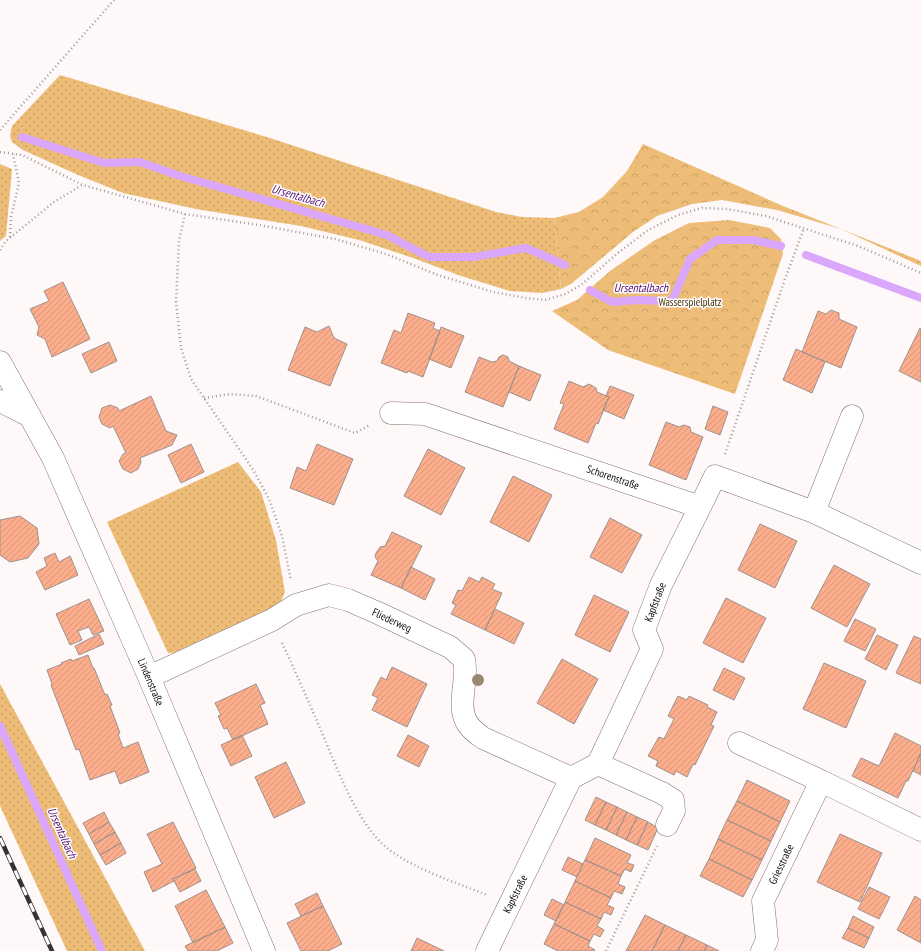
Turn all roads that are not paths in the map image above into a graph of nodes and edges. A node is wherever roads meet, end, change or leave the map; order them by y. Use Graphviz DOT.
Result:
graph roads {
  1 [pos="0,362"];
  2 [pos="0,401"];
  3 [pos="391,413"];
  4 [pos="30,416"];
  5 [pos="852,416"];
  6 [pos="700,507"];
  7 [pos="814,512"];
  8 [pos="921,563"];
  9 [pos="149,677"];
  10 [pos="739,743"];
  11 [pos="598,764"];
  12 [pos="571,778"];
  13 [pos="821,781"];
  14 [pos="667,825"];
  15 [pos="921,830"];
  16 [pos="264,951"];
  17 [pos="487,951"];
  18 [pos="762,951"];
  1 -- 4 [label="street, Lindenstraße"];
  2 -- 4 [label="street"];
  3 -- 6 [label="street, Schorenstraße"];
  4 -- 9 [label="street, Lindenstraße"];
  5 -- 7 [label="street"];
  6 -- 7 [label="street"];
  6 -- 11 [label="street, Kapfstraße"];
  7 -- 8 [label="street"];
  9 -- 12 [label="street, Fliederweg"];
  9 -- 16 [label="street, Lindenstraße"];
  10 -- 13 [label="street"];
  11 -- 12 [label="street"];
  11 -- 14 [label="street"];
  12 -- 17 [label="street, Kapfstraße"];
  13 -- 15 [label="street"];
  13 -- 18 [label="street, Griesstraße"];
}
